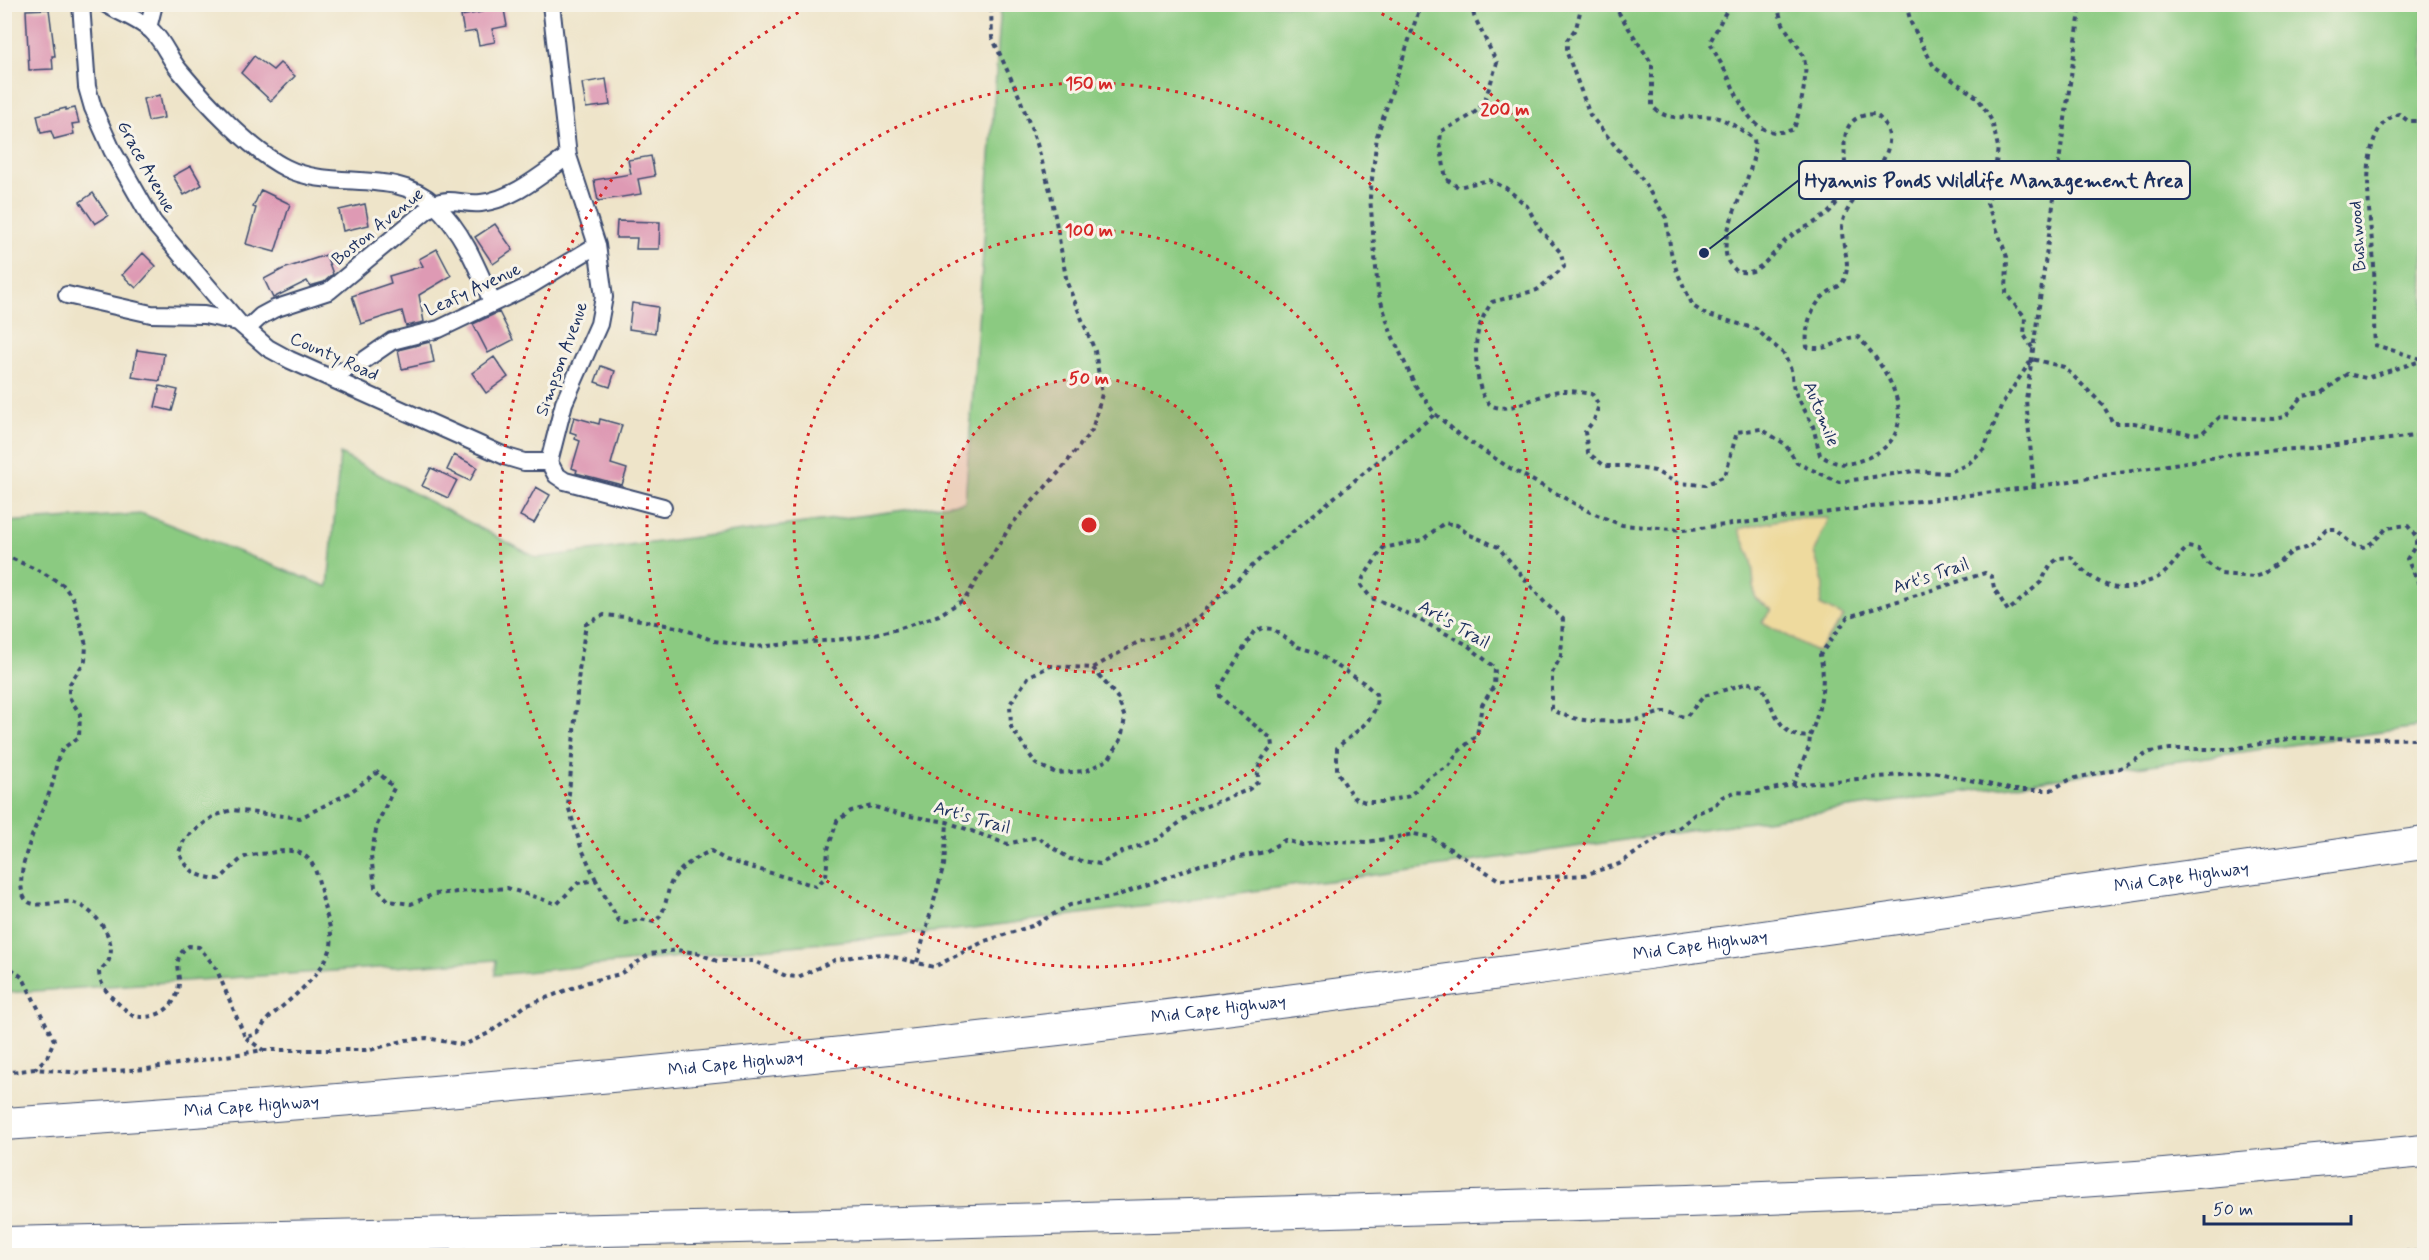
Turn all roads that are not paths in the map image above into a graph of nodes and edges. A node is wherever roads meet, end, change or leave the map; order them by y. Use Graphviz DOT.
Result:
graph roads {
  1 [pos="81,4"];
  2 [pos="106,4"];
  3 [pos="154,4"];
  4 [pos="551,4"];
  5 [pos="148,28"];
  6 [pos="568,156"];
  7 [pos="434,204"];
  8 [pos="597,244"];
  9 [pos="68,295"];
  10 [pos="492,302"];
  11 [pos="242,325"];
  12 [pos="329,377"];
  13 [pos="549,462"];
  14 [pos="663,507"];
  15 [pos="2424,843"];
  16 [pos="4,1124"];
  17 [pos="2424,1151"];
  18 [pos="4,1243"];
  1 -- 11 [label="street, Grace Avenue"];
  2 -- 5 [label="street"];
  3 -- 5 [label="street"];
  4 -- 6 [label="street, Simpson Avenue"];
  5 -- 7 [label="street"];
  6 -- 7 [label="street, Boston Avenue"];
  6 -- 8 [label="street, Simpson Avenue"];
  7 -- 10 [label="street"];
  7 -- 11 [label="street, Boston Avenue"];
  8 -- 10 [label="street, Leafy Avenue"];
  8 -- 13 [label="street, Simpson Avenue"];
  9 -- 11 [label="street, County Road"];
  10 -- 12 [label="street, Leafy Avenue"];
  11 -- 12 [label="street, County Road"];
  12 -- 13 [label="street, County Road"];
  13 -- 14 [label="street"];
  15 -- 16 [label="highway, Mid Cape Highway"];
  17 -- 18 [label="highway"];
}
